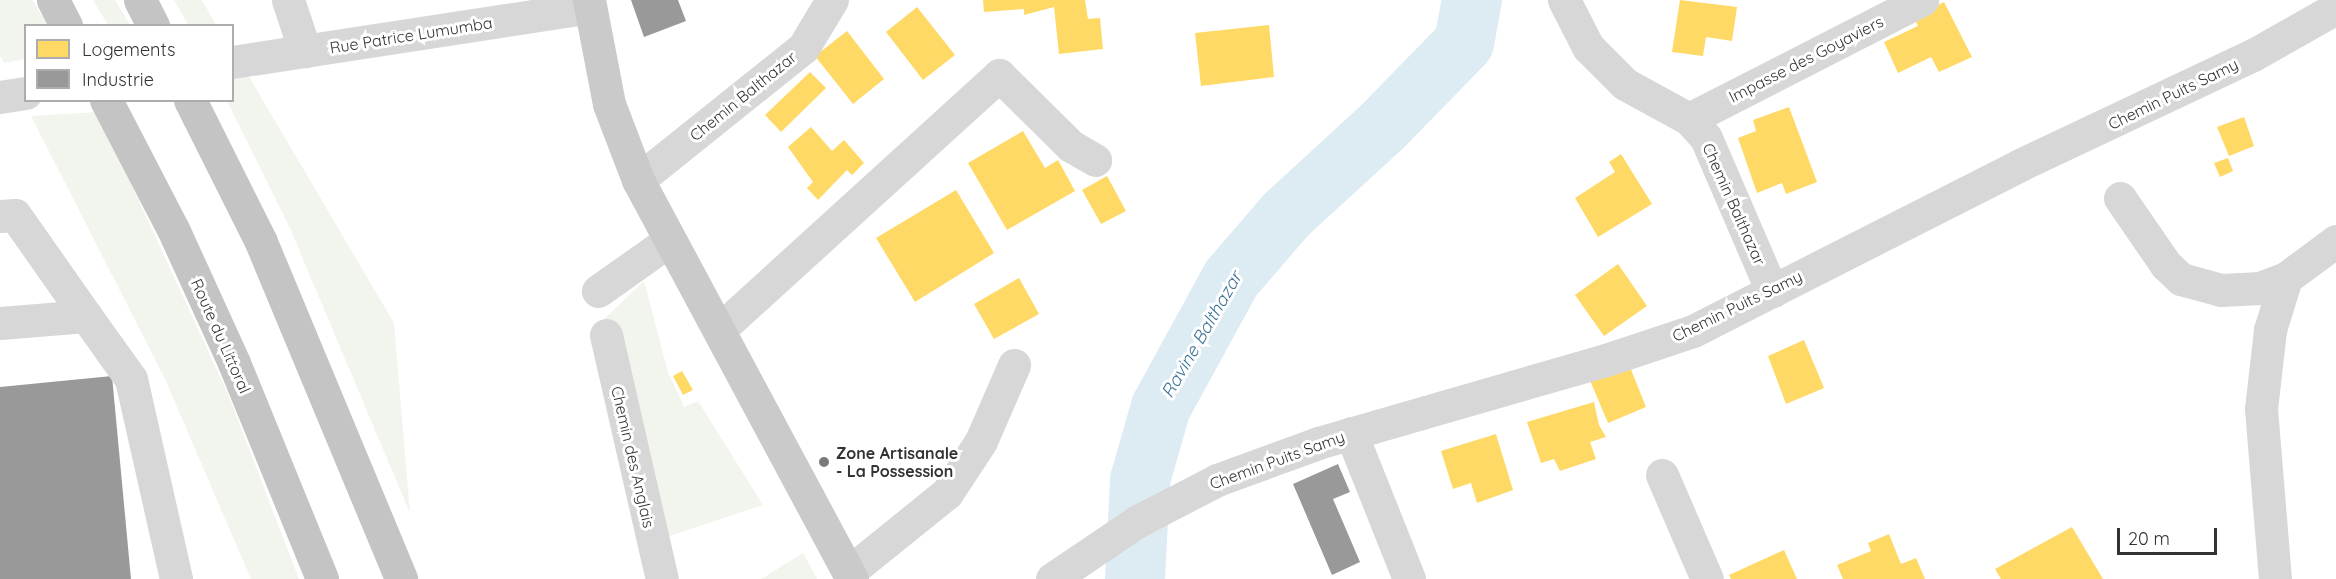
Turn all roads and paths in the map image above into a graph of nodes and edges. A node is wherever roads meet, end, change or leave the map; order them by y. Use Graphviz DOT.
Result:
graph roads {
  1 [pos="53,0"];
  2 [pos="140,0"];
  3 [pos="288,0"];
  4 [pos="832,0"];
  5 [pos="1564,0"];
  6 [pos="1922,0"];
  7 [pos="590,3"];
  8 [pos="2336,8"];
  9 [pos="65,24"];
  10 [pos="152,24"];
  11 [pos="294,53"];
  12 [pos="234,62"];
  13 [pos="107,102"];
  14 [pos="191,102"];
  15 [pos="1689,119"];
  16 [pos="1095,160"];
  17 [pos="638,180"];
  18 [pos="2120,198"];
  19 [pos="0,216"];
  20 [pos="670,240"];
  21 [pos="2336,241"];
  22 [pos="2286,278"];
  23 [pos="598,291"];
  24 [pos="1772,291"];
  25 [pos="86,316"];
  26 [pos="0,323"];
  27 [pos="719,330"];
  28 [pos="606,335"];
  29 [pos="1014,364"];
  30 [pos="1351,433"];
  31 [pos="1662,475"];
  32 [pos="850,576"];
  33 [pos="176,579"];
  34 [pos="322,579"];
  35 [pos="401,579"];
  36 [pos="662,579"];
  37 [pos="1052,579"];
  38 [pos="1409,579"];
  39 [pos="1707,579"];
  40 [pos="2275,579"];
  1 -- 9 [label="highway"];
  2 -- 10 [label="highway"];
  3 -- 11 [label="street"];
  4 -- 17 [label="street, Chemin Balthazar"];
  5 -- 15 [label="street, Chemin Balthazar"];
  6 -- 15 [label="street, Impasse des Goyaviers"];
  7 -- 11 [label="street, Rue Patrice Lumumba"];
  7 -- 17 [label="main road"];
  8 -- 24 [label="street, Chemin Puits Samy"];
  11 -- 12 [label="street, Rue Patrice Lumumba"];
  13 -- 34 [label="highway, Route du Littoral"];
  14 -- 35 [label="highway"];
  15 -- 24 [label="street, Chemin Balthazar"];
  16 -- 27 [label="street"];
  17 -- 20 [label="main road"];
  18 -- 22 [label="street"];
  19 -- 25 [label="street"];
  20 -- 23 [label="street"];
  20 -- 27 [label="main road"];
  21 -- 22 [label="street"];
  22 -- 40 [label="street"];
  24 -- 30 [label="street, Chemin Puits Samy"];
  25 -- 26 [label="street"];
  25 -- 33 [label="street"];
  27 -- 32 [label="main road"];
  28 -- 36 [label="street, Chemin des Anglais"];
  29 -- 32 [label="street"];
  30 -- 37 [label="street, Chemin Puits Samy"];
  30 -- 38 [label="street"];
  31 -- 39 [label="street"];
}
